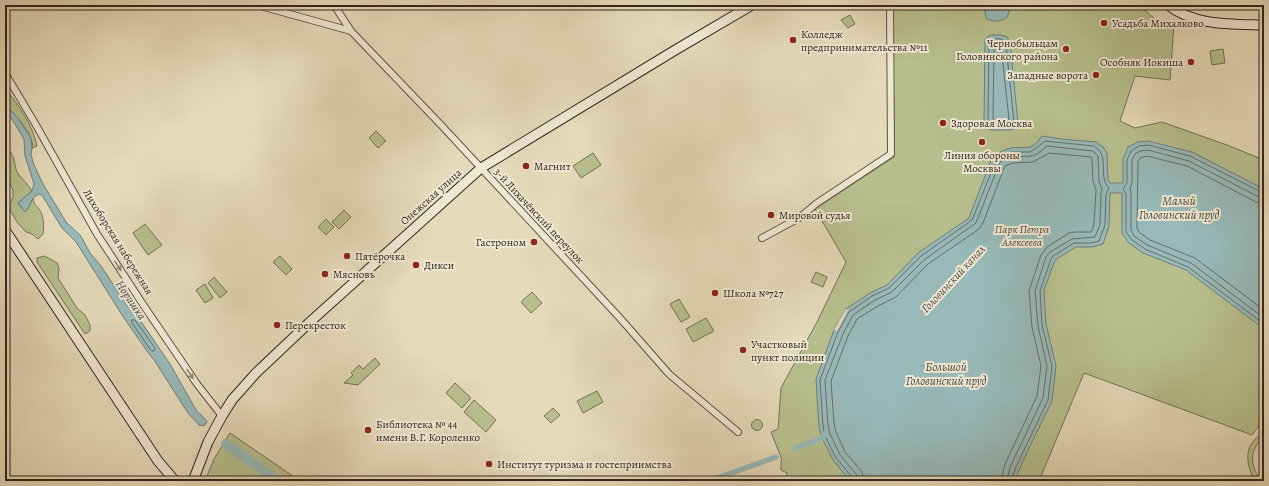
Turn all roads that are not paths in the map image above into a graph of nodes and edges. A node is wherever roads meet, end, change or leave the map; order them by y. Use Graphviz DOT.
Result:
graph roads {
  1 [pos="257,5"];
  2 [pos="334,5"];
  3 [pos="752,5"];
  4 [pos="890,5"];
  5 [pos="1168,5"];
  6 [pos="1264,25"];
  7 [pos="351,31"];
  8 [pos="5,74"];
  9 [pos="481,168"];
  10 [pos="5,230"];
  11 [pos="762,238"];
  12 [pos="222,416"];
  13 [pos="738,432"];
  14 [pos="174,481"];
  15 [pos="193,481"];
  1 -- 7 [label="street"];
  2 -- 7 [label="street, 3-й Лихачёвский переулок"];
  3 -- 9 [label="main road, Онежская улица"];
  4 -- 11 [label="street"];
  5 -- 6 [label="main road"];
  7 -- 9 [label="street, 3-й Лихачёвский переулок"];
  8 -- 12 [label="street, Лихоборская набережная, one-way"];
  9 -- 12 [label="main road, Онежская улица"];
  9 -- 13 [label="street, 3-й Лихачёвский переулок"];
  10 -- 14 [label="main road"];
  12 -- 15 [label="main road, Онежская улица"];
}
